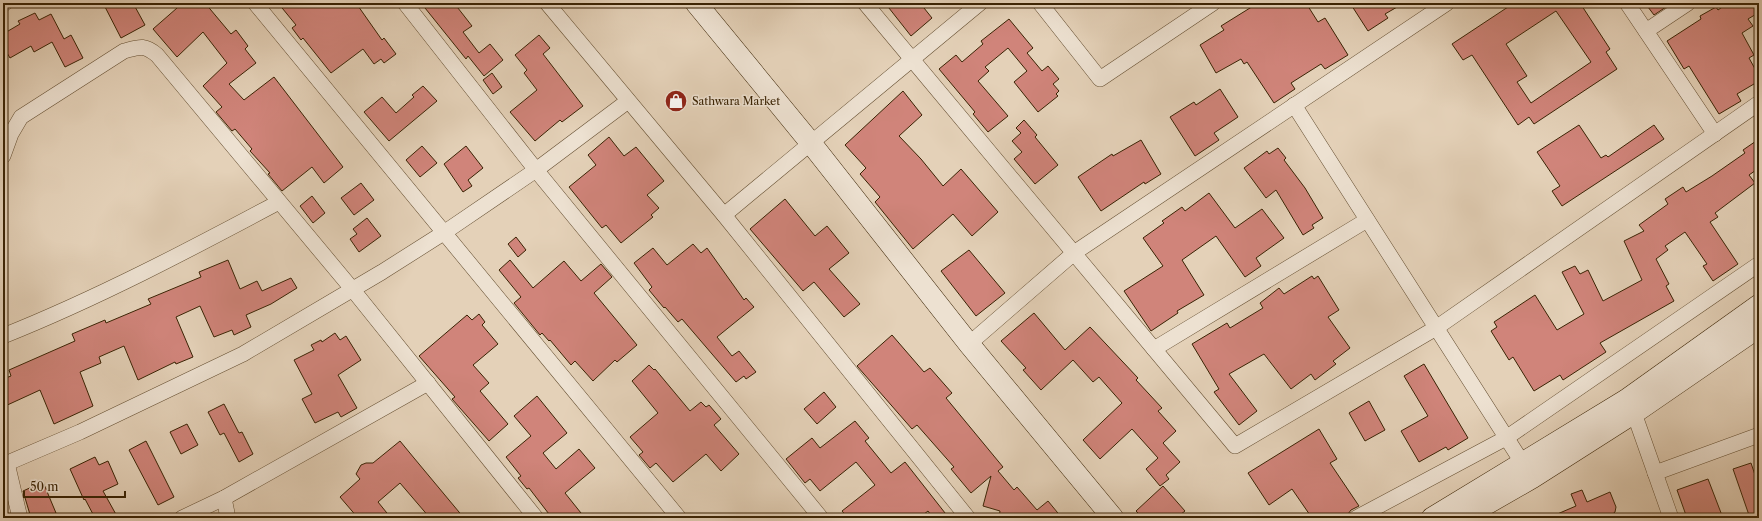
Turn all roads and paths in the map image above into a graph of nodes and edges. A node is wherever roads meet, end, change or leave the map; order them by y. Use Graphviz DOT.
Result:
graph roads {
  1 [pos="255,3"];
  2 [pos="405,3"];
  3 [pos="547,3"];
  4 [pos="696,3"];
  5 [pos="865,3"];
  6 [pos="980,3"];
  7 [pos="1040,3"];
  8 [pos="1213,3"];
  9 [pos="1447,3"];
  10 [pos="1627,3"];
  11 [pos="1688,3"];
  12 [pos="1646,32"];
  13 [pos="912,59"];
  14 [pos="628,101"];
  15 [pos="1759,103"];
  16 [pos="1294,105"];
  17 [pos="1715,134"];
  18 [pos="810,142"];
  19 [pos="3,156"];
  20 [pos="536,170"];
  21 [pos="279,202"];
  22 [pos="724,215"];
  23 [pos="1367,220"];
  24 [pos="444,232"];
  25 [pos="1074,253"];
  26 [pos="1759,264"];
  27 [pos="353,290"];
  28 [pos="1759,305"];
  29 [pos="1759,327"];
  30 [pos="1436,328"];
  31 [pos="3,336"];
  32 [pos="969,344"];
  33 [pos="1154,349"];
  34 [pos="428,383"];
  35 [pos="1634,413"];
  36 [pos="1759,435"];
  37 [pos="1506,438"];
  38 [pos="5,464"];
  39 [pos="1528,470"];
  40 [pos="1655,473"];
  41 [pos="224,498"];
  42 [pos="20,518"];
  43 [pos="182,518"];
  44 [pos="228,518"];
  45 [pos="536,518"];
  46 [pos="679,518"];
  47 [pos="821,518"];
  48 [pos="968,518"];
  49 [pos="1113,518"];
  50 [pos="1356,518"];
  51 [pos="1432,518"];
  52 [pos="1462,518"];
  53 [pos="1671,518"];
  1 -- 24 [label="street"];
  2 -- 20 [label="street"];
  3 -- 14 [label="street"];
  4 -- 18 [label="street"];
  5 -- 13 [label="street"];
  6 -- 13 [label="street"];
  7 -- 8 [label="street"];
  9 -- 16 [label="street"];
  10 -- 12 [label="street"];
  11 -- 12 [label="street"];
  12 -- 17 [label="street"];
  13 -- 18 [label="street"];
  13 -- 25 [label="street"];
  14 -- 20 [label="street"];
  14 -- 22 [label="street"];
  15 -- 17 [label="street"];
  16 -- 23 [label="street"];
  16 -- 25 [label="street"];
  17 -- 30 [label="street"];
  18 -- 22 [label="street"];
  18 -- 32 [label="street"];
  19 -- 21 [label="street"];
  20 -- 24 [label="street"];
  20 -- 47 [label="street"];
  21 -- 27 [label="street"];
  21 -- 31 [label="street"];
  22 -- 48 [label="street"];
  23 -- 30 [label="street"];
  23 -- 33 [label="street"];
  24 -- 27 [label="street"];
  24 -- 46 [label="street"];
  25 -- 32 [label="street"];
  25 -- 33 [label="street"];
  26 -- 37 [label="street"];
  27 -- 34 [label="street"];
  27 -- 38 [label="street"];
  28 -- 39 [label="street"];
  29 -- 35 [label="street"];
  30 -- 33 [label="street"];
  30 -- 37 [label="street"];
  32 -- 49 [label="street"];
  34 -- 41 [label="street"];
  34 -- 45 [label="street"];
  35 -- 39 [label="street"];
  35 -- 40 [label="street"];
  36 -- 40 [label="street"];
  37 -- 39 [label="street"];
  37 -- 50 [label="street"];
  38 -- 42 [label="street"];
  39 -- 51 [label="street"];
  39 -- 52 [label="street"];
  40 -- 53 [label="street"];
  41 -- 43 [label="street"];
  41 -- 44 [label="street"];
}
